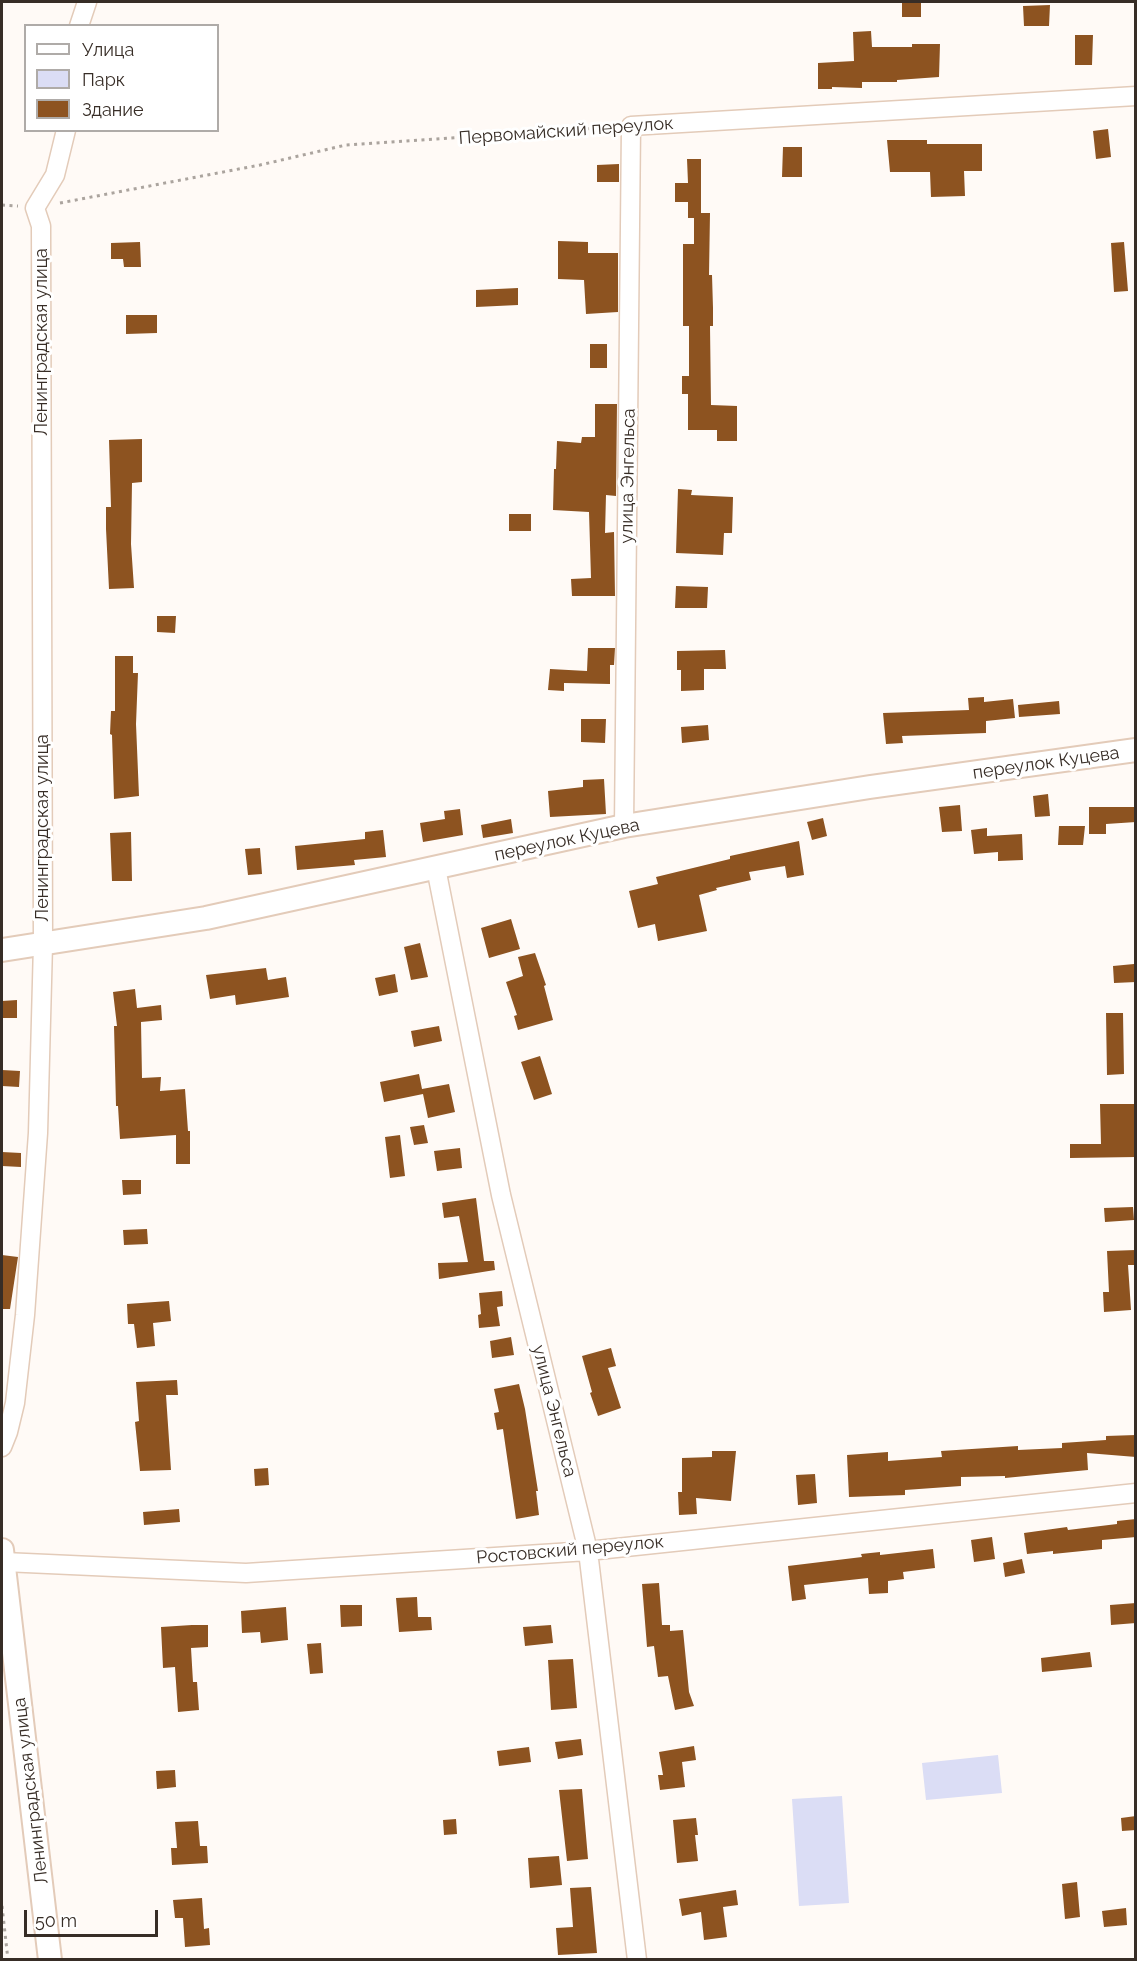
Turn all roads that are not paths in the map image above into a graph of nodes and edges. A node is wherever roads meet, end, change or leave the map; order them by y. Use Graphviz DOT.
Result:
graph roads {
  1 [pos="87,2"];
  2 [pos="80,24"];
  3 [pos="1136,96"];
  4 [pos="632,126"];
  5 [pos="66,132"];
  6 [pos="1136,750"];
  7 [pos="624,826"];
  8 [pos="436,868"];
  9 [pos="43,944"];
  10 [pos="2,950"];
  11 [pos="2,1447"];
  12 [pos="1136,1493"];
  13 [pos="588,1551"];
  14 [pos="3,1556"];
  15 [pos="50,1959"];
  16 [pos="637,1959"];
  1 -- 2 [label="street"];
  3 -- 4 [label="street, Первомайский переулок"];
  4 -- 7 [label="street, улица Энгельса"];
  5 -- 9 [label="street, Ленинградская улица"];
  6 -- 7 [label="street, переулок Куцева"];
  7 -- 8 [label="street, переулок Куцева"];
  8 -- 9 [label="street, переулок Куцева"];
  8 -- 13 [label="street, улица Энгельса"];
  9 -- 10 [label="street, переулок Куцева"];
  9 -- 11 [label="street, Ленинградская улица"];
  12 -- 13 [label="street, Ростовский переулок"];
  13 -- 14 [label="street, Ростовский переулок"];
  13 -- 16 [label="street, улица Энгельса"];
  14 -- 15 [label="street, Ленинградская улица"];
}
